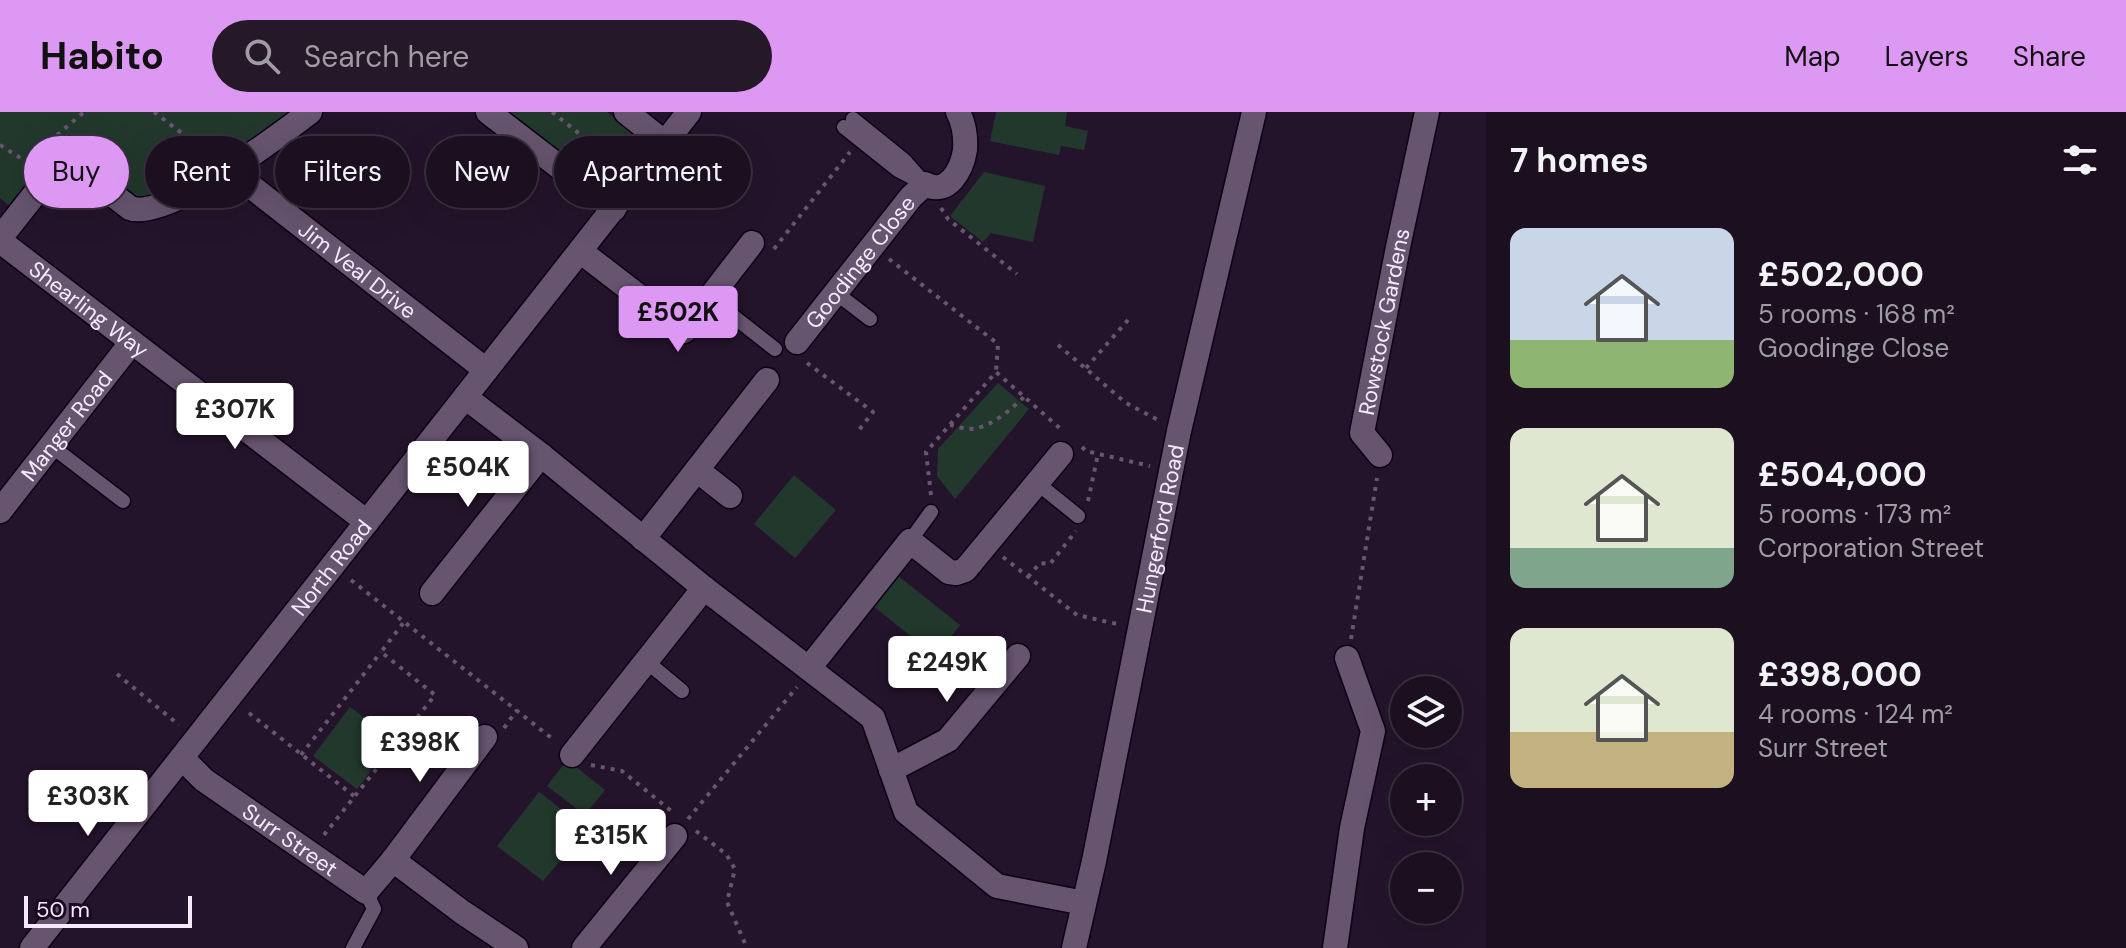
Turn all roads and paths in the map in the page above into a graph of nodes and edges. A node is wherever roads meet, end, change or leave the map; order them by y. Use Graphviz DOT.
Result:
graph roads {
  1 [pos="154,112"];
  2 [pos="310,112"];
  3 [pos="488,112"];
  4 [pos="552,112"];
  5 [pos="626,112"];
  6 [pos="689,112"];
  7 [pos="958,112"];
  8 [pos="1254,112"];
  9 [pos="1427,112"];
  10 [pos="849,123"];
  11 [pos="185,136"];
  12 [pos="582,136"];
  13 [pos="656,136"];
  14 [pos="670,136"];
  15 [pos="259,149"];
  16 [pos="852,149"];
  17 [pos="931,186"];
  18 [pos="259,193"];
  19 [pos="152,208"];
  20 [pos="614,209"];
  21 [pos="0,240"];
  22 [pos="873,246"];
  23 [pos="761,249"];
  24 [pos="580,251"];
  25 [pos="1017,274"];
  26 [pos="836,293"];
  27 [pos="710,298"];
  28 [pos="870,319"];
  29 [pos="1128,320"];
  30 [pos="132,342"];
  31 [pos="1058,345"];
  32 [pos="790,349"];
  33 [pos="1086,368"];
  34 [pos="486,370"];
  35 [pos="996,372"];
  36 [pos="767,380"];
  37 [pos="465,397"];
  38 [pos="1024,397"];
  39 [pos="950,425"];
  40 [pos="859,430"];
  41 [pos="1179,431"];
  42 [pos="50,445"];
  43 [pos="1071,446"];
  44 [pos="541,455"];
  45 [pos="1380,455"];
  46 [pos="697,470"];
  47 [pos="1172,471"];
  48 [pos="1037,483"];
  49 [pos="730,496"];
  50 [pos="123,501"];
  51 [pos="0,511"];
  52 [pos="931,512"];
  53 [pos="1078,516"];
  54 [pos="367,522"];
  55 [pos="643,539"];
  56 [pos="910,541"];
  57 [pos="994,550"];
  58 [pos="333,566"];
  59 [pos="704,588"];
  60 [pos="432,593"];
  61 [pos="404,622"];
  62 [pos="1140,629"];
  63 [pos="381,652"];
  64 [pos="1018,656"];
  65 [pos="1347,658"];
  66 [pos="646,661"];
  67 [pos="810,669"];
  68 [pos="117,674"];
  69 [pos="682,691"];
  70 [pos="249,713"];
  71 [pos="485,737"];
  72 [pos="189,749"];
  73 [pos="301,755"];
  74 [pos="572,755"];
  75 [pos="891,770"];
  76 [pos="354,796"];
  77 [pos="680,829"];
  78 [pos="310,853"];
  79 [pos="393,860"];
  80 [pos="366,892"];
  81 [pos="1084,903"];
  82 [pos="32,948"];
  83 [pos="353,948"];
  84 [pos="516,948"];
  85 [pos="584,948"];
  86 [pos="747,948"];
  87 [pos="1074,948"];
  88 [pos="1335,948"];
  1 -- 11 [label="path"];
  2 -- 15 [label="street"];
  3 -- 20 [label="street"];
  4 -- 12 [label="path"];
  5 -- 13 [label="street"];
  6 -- 14 [label="street, North Road"];
  7 -- 17 [label="street, Goodinge Close"];
  8 -- 41 [label="street, Hungerford Road"];
  9 -- 45 [label="street, Rowstock Gardens"];
  10 -- 17 [label="lane"];
  16 -- 23 [label="path"];
  17 -- 22 [label="street, Goodinge Close"];
  17 -- 25 [label="path"];
  18 -- 34 [label="street, Jim Veal Drive"];
  19 -- 21 [label="street"];
  20 -- 24 [label="street, North Road"];
  21 -- 30 [label="street, Shearling Way"];
  22 -- 26 [label="street, Goodinge Close"];
  22 -- 35 [label="path"];
  23 -- 27 [label="street"];
  24 -- 27 [label="street"];
  24 -- 34 [label="street, North Road"];
  26 -- 28 [label="lane"];
  26 -- 32 [label="street, Goodinge Close"];
  27 -- 32 [label="lane"];
  29 -- 33 [label="path"];
  30 -- 42 [label="street, Manger Road"];
  30 -- 54 [label="street, Shearling Way"];
  31 -- 33 [label="path"];
  32 -- 40 [label="path"];
  33 -- 41 [label="path"];
  34 -- 37 [label="street, North Road"];
  35 -- 38 [label="path"];
  35 -- 39 [label="path"];
  36 -- 46 [label="street"];
  37 -- 44 [label="street"];
  37 -- 54 [label="street, North Road"];
  38 -- 39 [label="path"];
  38 -- 43 [label="path"];
  39 -- 52 [label="path"];
  41 -- 47 [label="street, Hungerford Road"];
  42 -- 50 [label="lane"];
  42 -- 51 [label="street, Manger Road"];
  43 -- 47 [label="path"];
  43 -- 48 [label="street"];
  44 -- 55 [label="street"];
  44 -- 60 [label="street"];
  45 -- 65 [label="path"];
  46 -- 49 [label="street"];
  46 -- 55 [label="street"];
  47 -- 62 [label="street, Hungerford Road"];
  48 -- 53 [label="lane"];
  48 -- 56 [label="street"];
  52 -- 56 [label="lane"];
  54 -- 58 [label="street, North Road"];
  55 -- 59 [label="street"];
  56 -- 67 [label="street"];
  57 -- 62 [label="path"];
  58 -- 61 [label="path"];
  58 -- 72 [label="street, North Road"];
  59 -- 66 [label="street"];
  59 -- 67 [label="street"];
  61 -- 63 [label="path"];
  61 -- 74 [label="path"];
  62 -- 81 [label="street, Hungerford Road"];
  63 -- 73 [label="path"];
  63 -- 76 [label="path"];
  64 -- 75 [label="street"];
  65 -- 88 [label="street"];
  66 -- 69 [label="lane"];
  66 -- 74 [label="street"];
  67 -- 75 [label="street"];
  67 -- 77 [label="path"];
  68 -- 72 [label="path"];
  70 -- 73 [label="path"];
  71 -- 79 [label="street"];
  72 -- 78 [label="street, Surr Street"];
  72 -- 82 [label="street, North Road"];
  73 -- 76 [label="path"];
  74 -- 77 [label="path"];
  75 -- 81 [label="street"];
  76 -- 78 [label="path"];
  77 -- 85 [label="street"];
  77 -- 86 [label="path"];
  78 -- 80 [label="street, Surr Street"];
  79 -- 80 [label="street"];
  79 -- 84 [label="street"];
  80 -- 83 [label="lane"];
  81 -- 87 [label="street, Hungerford Road"];
}
